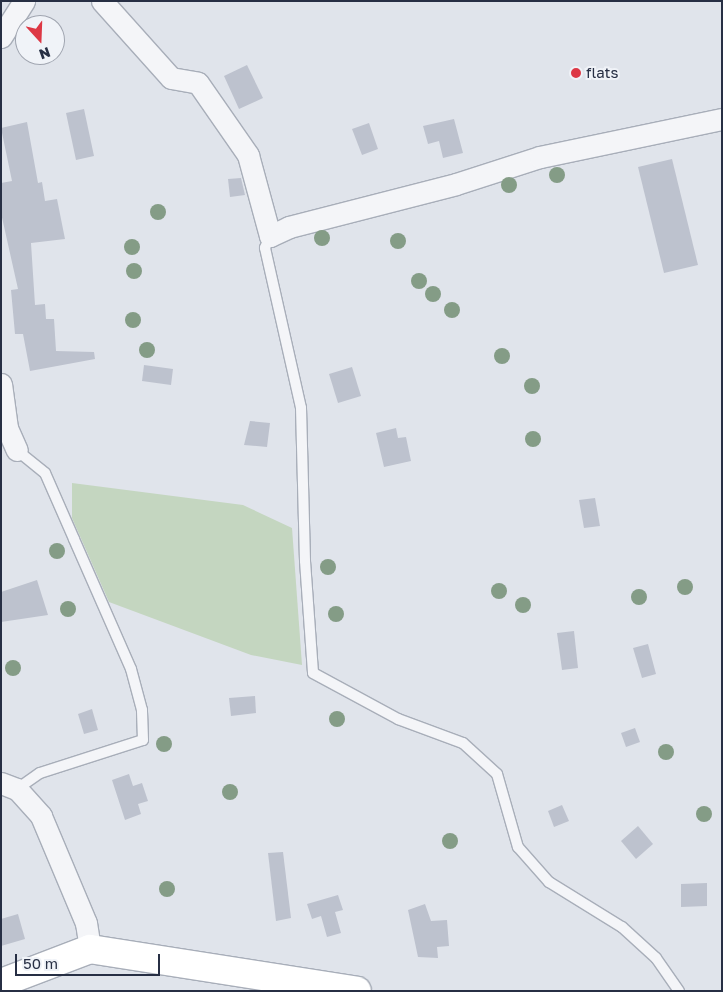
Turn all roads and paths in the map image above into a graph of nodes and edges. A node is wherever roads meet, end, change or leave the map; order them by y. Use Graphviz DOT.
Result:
graph roads {
  1 [pos="24,1"];
  2 [pos="102,1"];
  3 [pos="1,37"];
  4 [pos="722,119"];
  5 [pos="270,236"];
  6 [pos="1,384"];
  7 [pos="17,450"];
  8 [pos="9,786"];
  9 [pos="90,949"];
  10 [pos="1,983"];
  11 [pos="357,991"];
  12 [pos="678,991"];
  1 -- 3 [label="street"];
  2 -- 5 [label="street"];
  4 -- 5 [label="street"];
  5 -- 12 [label="lane"];
  6 -- 7 [label="street"];
  7 -- 8 [label="lane"];
  8 -- 9 [label="street"];
  9 -- 10 [label="street"];
  9 -- 11 [label="street"];
}
